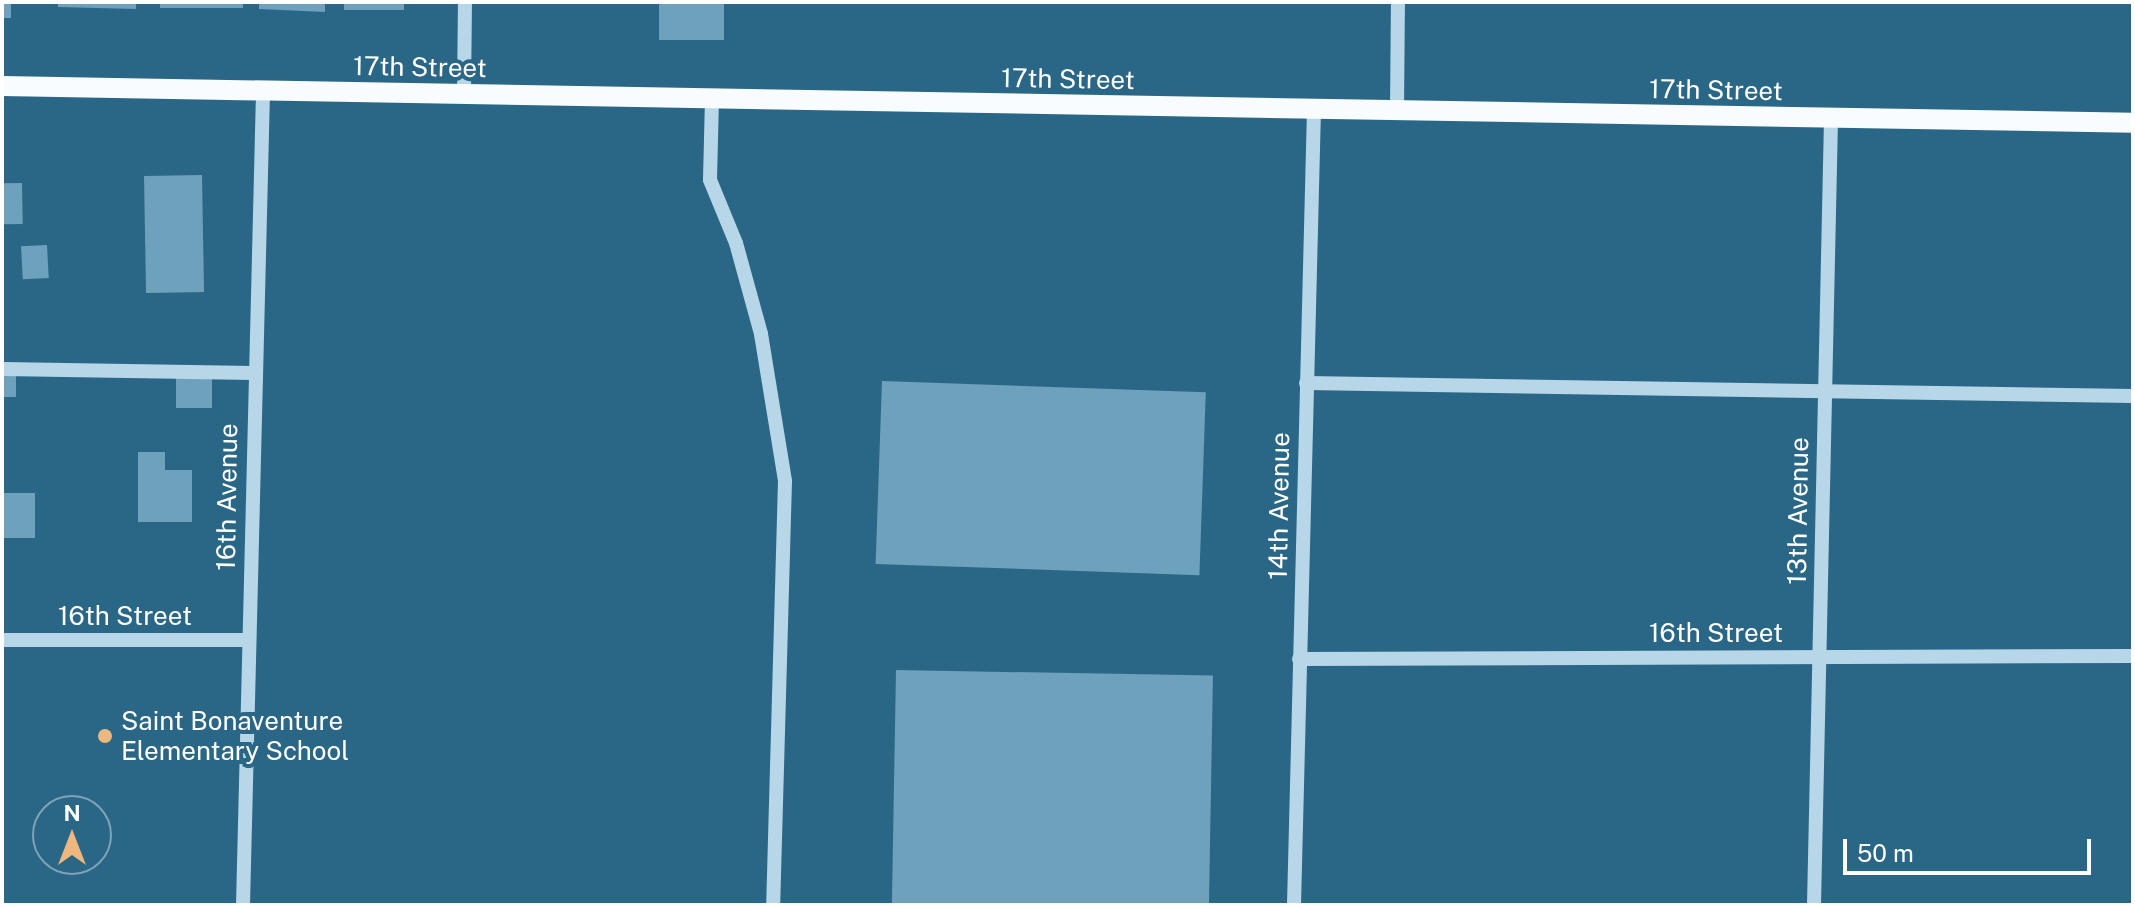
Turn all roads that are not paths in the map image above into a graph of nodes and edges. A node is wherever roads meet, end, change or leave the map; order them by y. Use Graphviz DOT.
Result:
graph roads {
  1 [pos="465,2"];
  2 [pos="1398,2"];
  3 [pos="2,86"];
  4 [pos="263,91"];
  5 [pos="464,94"];
  6 [pos="712,98"];
  7 [pos="1314,109"];
  8 [pos="1397,110"];
  9 [pos="1831,118"];
  10 [pos="2133,123"];
  11 [pos="2,369"];
  12 [pos="253,373"];
  13 [pos="1306,383"];
  14 [pos="1824,391"];
  15 [pos="2133,396"];
  16 [pos="2,640"];
  17 [pos="248,640"];
  18 [pos="1819,656"];
  19 [pos="2133,656"];
  20 [pos="1299,659"];
  21 [pos="243,905"];
  22 [pos="773,905"];
  23 [pos="1294,905"];
  24 [pos="1814,905"];
  1 -- 5 [label="street"];
  2 -- 8 [label="street"];
  3 -- 4 [label="main road, 17th Street"];
  4 -- 5 [label="main road, 17th Street"];
  4 -- 12 [label="street, 16th Avenue"];
  5 -- 6 [label="main road, 17th Street"];
  6 -- 7 [label="main road, 17th Street"];
  6 -- 22 [label="street"];
  7 -- 8 [label="main road, 17th Street"];
  7 -- 13 [label="street, 14th Avenue"];
  8 -- 9 [label="main road, 17th Street"];
  9 -- 10 [label="main road, 17th Street"];
  9 -- 14 [label="street, 13th Avenue"];
  11 -- 12 [label="street"];
  12 -- 17 [label="street, 16th Avenue"];
  13 -- 14 [label="street"];
  13 -- 20 [label="street, 14th Avenue"];
  14 -- 15 [label="street"];
  14 -- 18 [label="street, 13th Avenue"];
  16 -- 17 [label="street, 16th Street"];
  17 -- 21 [label="street, 16th Avenue"];
  18 -- 19 [label="street, 16th Street"];
  18 -- 20 [label="street, 16th Street"];
  18 -- 24 [label="street, 13th Avenue"];
  20 -- 23 [label="street, 14th Avenue"];
}
